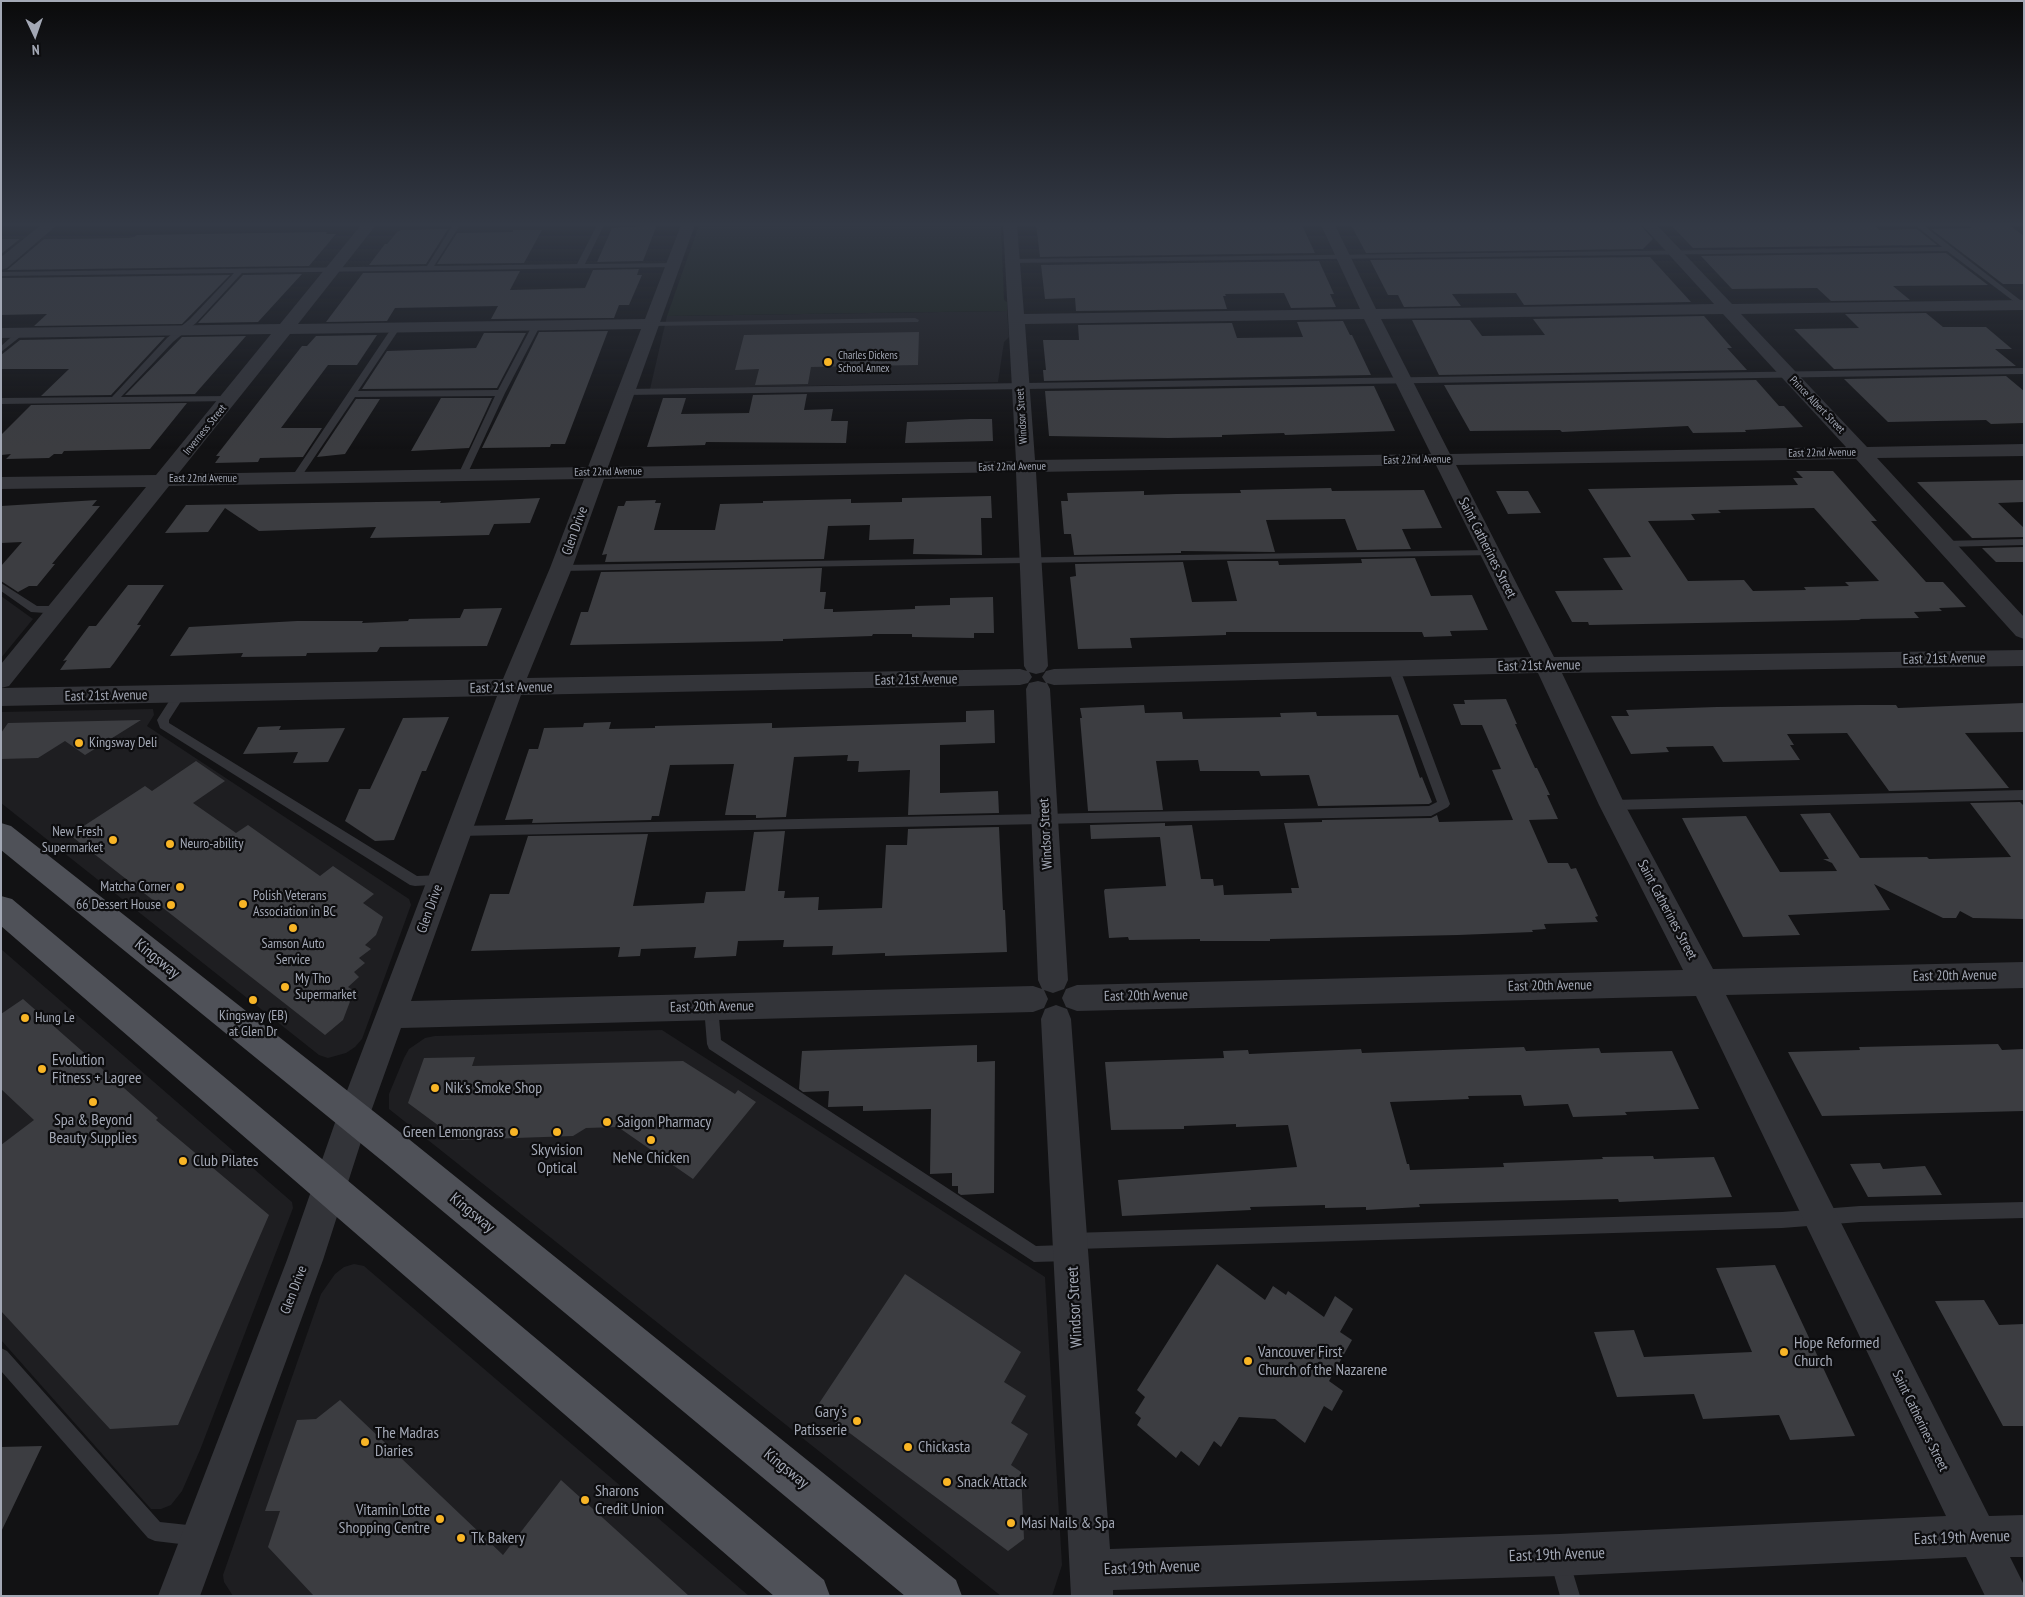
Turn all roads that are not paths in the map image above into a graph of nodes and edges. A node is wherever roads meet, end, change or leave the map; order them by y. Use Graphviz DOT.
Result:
graph roads {
  1 [pos="214,300"];
  2 [pos="309,300"];
  3 [pos="660,300"];
  4 [pos="1016,300"];
  5 [pos="1363,300"];
  6 [pos="1718,300"];
  7 [pos="2023,306"];
  8 [pos="1727,309"];
  9 [pos="1370,314"];
  10 [pos="1017,319"];
  11 [pos="915,320"];
  12 [pos="651,324"];
  13 [pos="536,326"];
  14 [pos="396,328"];
  15 [pos="285,330"];
  16 [pos="181,331"];
  17 [pos="21,332"];
  18 [pos="1,333"];
  19 [pos="1,350"];
  20 [pos="2024,371"];
  21 [pos="1788,374"];
  22 [pos="1403,380"];
  23 [pos="1020,385"];
  24 [pos="502,392"];
  25 [pos="626,392"];
  26 [pos="352,394"];
  27 [pos="230,399"];
  28 [pos="115,400"];
  29 [pos="1,401"];
  30 [pos="2024,450"];
  31 [pos="1862,453"];
  32 [pos="1443,459"];
  33 [pos="1025,466"];
  34 [pos="597,472"];
  35 [pos="463,475"];
  36 [pos="296,478"];
  37 [pos="164,480"];
  38 [pos="1,483"];
  39 [pos="2024,542"];
  40 [pos="1944,544"];
  41 [pos="1489,552"];
  42 [pos="1029,560"];
  43 [pos="561,568"];
  44 [pos="1,586"];
  45 [pos="59,610"];
  46 [pos="2024,631"];
  47 [pos="2024,658"];
  48 [pos="1546,665"];
  49 [pos="1394,669"];
  50 [pos="1037,677"];
  51 [pos="1,680"];
  52 [pos="512,688"];
  53 [pos="179,695"];
  54 [pos="1,697"];
  55 [pos="2024,795"];
  56 [pos="1612,805"];
  57 [pos="1045,818"];
  58 [pos="458,831"];
  59 [pos="1,834"];
  60 [pos="441,880"];
  61 [pos="1,908"];
  62 [pos="2024,975"];
  63 [pos="1705,982"];
  64 [pos="1055,999"];
  65 [pos="711,1007"];
  66 [pos="391,1015"];
  67 [pos="352,1117"];
  68 [pos="330,1190"];
  69 [pos="2024,1210"];
  70 [pos="1820,1217"];
  71 [pos="1071,1247"];
  72 [pos="1,1357"];
  73 [pos="2024,1536"];
  74 [pos="201,1537"];
  75 [pos="1977,1537"];
  76 [pos="1559,1556"];
  77 [pos="1091,1583"];
  78 [pos="180,1596"];
  79 [pos="808,1596"];
  80 [pos="940,1596"];
  81 [pos="1570,1596"];
  82 [pos="2006,1596"];
  1 -- 16 [label="lane"];
  2 -- 15 [label="street, Inverness Street"];
  3 -- 12 [label="street, Glen Drive"];
  4 -- 10 [label="street, Windsor Street"];
  5 -- 9 [label="street, Saint Catherines Street"];
  6 -- 8 [label="street, Prince Albert Street"];
  7 -- 8 [label="street"];
  8 -- 9 [label="street"];
  8 -- 21 [label="street, Prince Albert Street"];
  9 -- 10 [label="street"];
  9 -- 22 [label="street, Saint Catherines Street"];
  10 -- 23 [label="street, Windsor Street"];
  11 -- 12 [label="lane"];
  12 -- 13 [label="street"];
  12 -- 25 [label="street, Glen Drive"];
  13 -- 14 [label="street"];
  13 -- 24 [label="lane"];
  14 -- 15 [label="street"];
  14 -- 26 [label="lane"];
  15 -- 16 [label="street"];
  15 -- 27 [label="street, Inverness Street"];
  16 -- 17 [label="street"];
  16 -- 28 [label="lane"];
  17 -- 18 [label="street"];
  17 -- 19 [label="lane"];
  20 -- 21 [label="lane"];
  21 -- 22 [label="lane"];
  21 -- 31 [label="street, Prince Albert Street"];
  22 -- 23 [label="lane"];
  22 -- 32 [label="street, Saint Catherines Street"];
  23 -- 25 [label="lane"];
  23 -- 33 [label="street, Windsor Street"];
  24 -- 26 [label="lane"];
  24 -- 35 [label="lane"];
  25 -- 34 [label="street, Glen Drive"];
  26 -- 36 [label="lane"];
  27 -- 28 [label="lane"];
  27 -- 37 [label="street, Inverness Street"];
  28 -- 29 [label="lane"];
  30 -- 31 [label="street, East 22nd Avenue"];
  31 -- 32 [label="street, East 22nd Avenue"];
  31 -- 40 [label="street, Prince Albert Street"];
  32 -- 33 [label="street, East 22nd Avenue"];
  32 -- 41 [label="street, Saint Catherines Street"];
  33 -- 34 [label="street, East 22nd Avenue"];
  33 -- 42 [label="street, Windsor Street"];
  34 -- 35 [label="street, East 22nd Avenue"];
  34 -- 43 [label="street, Glen Drive"];
  35 -- 36 [label="street, East 22nd Avenue"];
  36 -- 37 [label="street, East 22nd Avenue"];
  37 -- 38 [label="street, East 22nd Avenue"];
  37 -- 45 [label="street, Inverness Street"];
  39 -- 40 [label="lane"];
  40 -- 46 [label="street, Prince Albert Street"];
  41 -- 42 [label="lane"];
  41 -- 48 [label="street, Saint Catherines Street"];
  42 -- 43 [label="lane"];
  42 -- 50 [label="street, Windsor Street"];
  43 -- 52 [label="street, Glen Drive"];
  44 -- 45 [label="lane"];
  45 -- 51 [label="street, Inverness Street"];
  47 -- 48 [label="street, East 21st Avenue"];
  48 -- 49 [label="street, East 21st Avenue"];
  48 -- 56 [label="street, Saint Catherines Street"];
  49 -- 50 [label="street, East 21st Avenue"];
  49 -- 57 [label="lane"];
  50 -- 52 [label="street, East 21st Avenue"];
  50 -- 57 [label="street, Windsor Street"];
  52 -- 53 [label="street, East 21st Avenue"];
  52 -- 58 [label="street, Glen Drive"];
  53 -- 54 [label="street, East 21st Avenue"];
  53 -- 60 [label="lane"];
  55 -- 56 [label="lane"];
  56 -- 63 [label="street, Saint Catherines Street"];
  57 -- 58 [label="lane"];
  57 -- 64 [label="street, Windsor Street"];
  58 -- 60 [label="street, Glen Drive"];
  59 -- 67 [label="main road, Kingsway"];
  60 -- 66 [label="street, Glen Drive"];
  61 -- 68 [label="main road"];
  62 -- 63 [label="street, East 20th Avenue"];
  63 -- 64 [label="street, East 20th Avenue"];
  63 -- 70 [label="street, Saint Catherines Street"];
  64 -- 65 [label="street, East 20th Avenue"];
  64 -- 71 [label="street, Windsor Street"];
  65 -- 66 [label="street, East 20th Avenue"];
  65 -- 71 [label="lane"];
  66 -- 67 [label="street, Glen Drive"];
  67 -- 68 [label="street, Glen Drive"];
  67 -- 80 [label="main road, Kingsway"];
  68 -- 74 [label="street, Glen Drive"];
  68 -- 79 [label="main road"];
  69 -- 70 [label="lane"];
  70 -- 71 [label="lane"];
  70 -- 75 [label="street, Saint Catherines Street"];
  71 -- 77 [label="street, Windsor Street"];
  72 -- 74 [label="lane"];
  73 -- 75 [label="street, East 19th Avenue"];
  74 -- 78 [label="street, Glen Drive"];
  75 -- 76 [label="street, East 19th Avenue"];
  75 -- 82 [label="street, Saint Catherines Street"];
  76 -- 77 [label="street, East 19th Avenue"];
  76 -- 81 [label="lane"];
}
